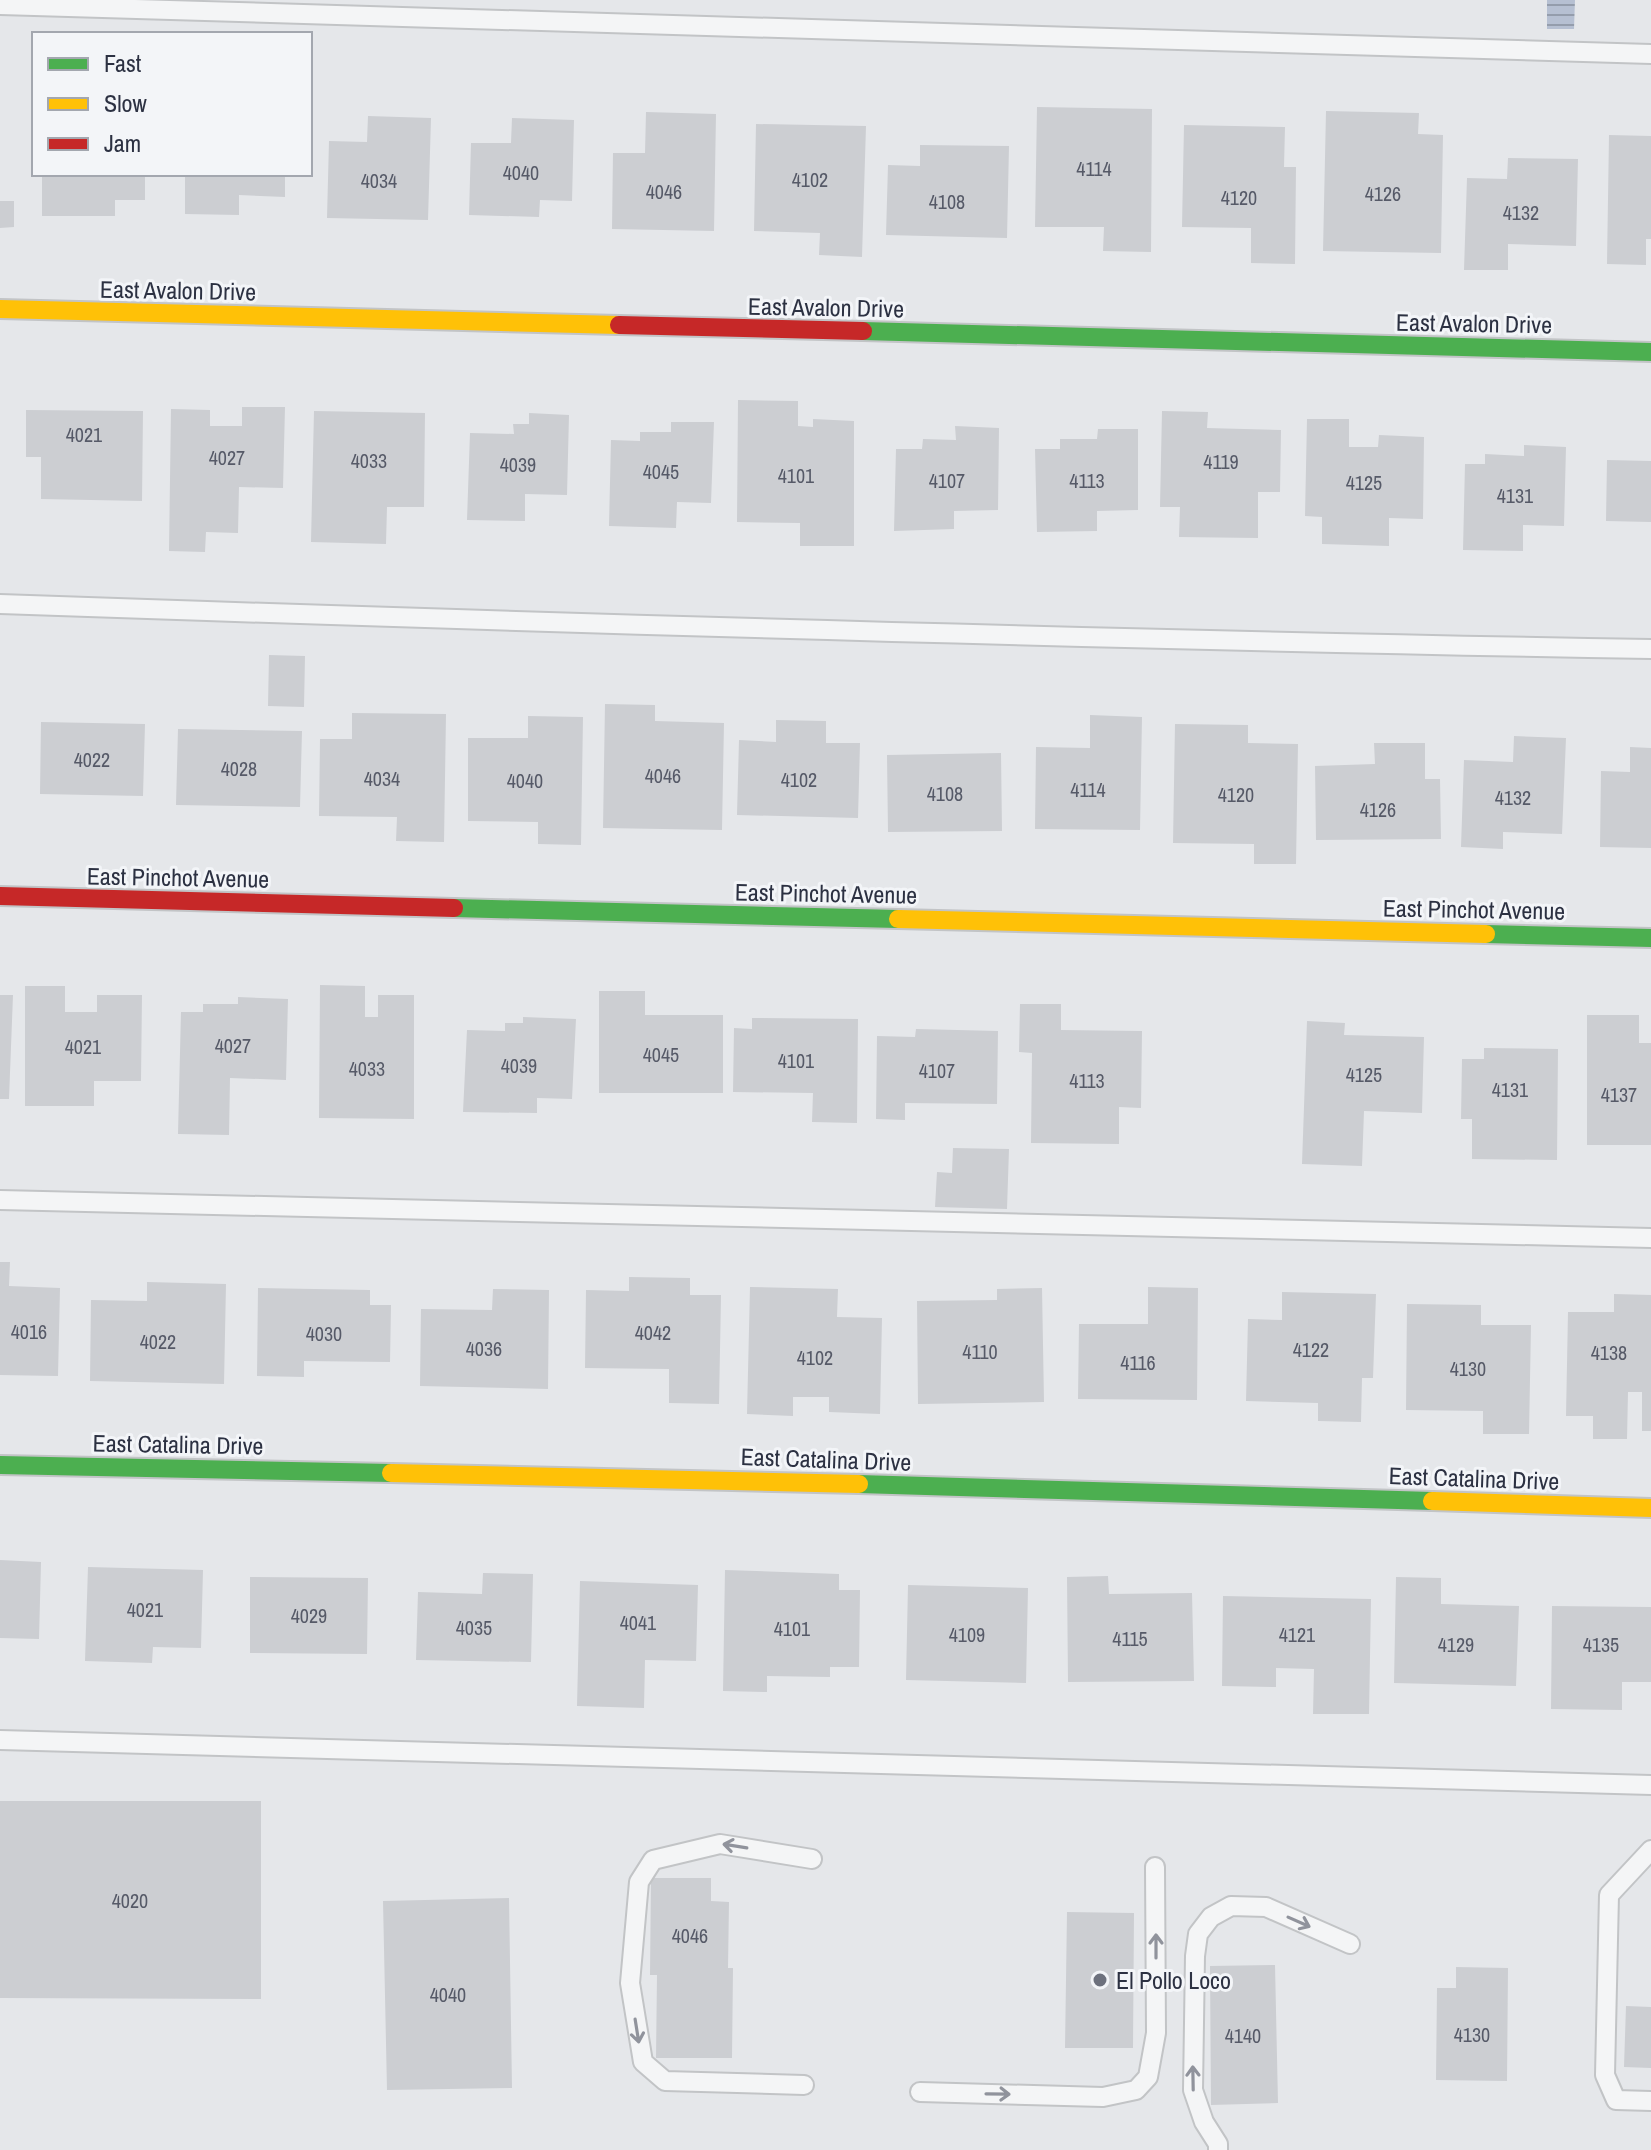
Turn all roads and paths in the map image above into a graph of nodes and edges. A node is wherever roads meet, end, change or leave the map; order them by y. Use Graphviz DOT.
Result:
graph roads {
  1 [pos="0,5"];
  2 [pos="1651,54"];
  3 [pos="0,309"];
  4 [pos="1651,352"];
  5 [pos="0,604"];
  6 [pos="1651,649"];
  7 [pos="0,896"];
  8 [pos="1651,938"];
  9 [pos="0,1200"];
  10 [pos="1651,1238"];
  11 [pos="0,1465"];
  12 [pos="1651,1508"];
  13 [pos="0,1740"];
  14 [pos="1651,1785"];
  15 [pos="1651,1850"];
  16 [pos="812,1859"];
  17 [pos="1155,1867"];
  18 [pos="1350,1944"];
  19 [pos="804,2085"];
  20 [pos="920,2092"];
  21 [pos="1651,2101"];
  22 [pos="1218,2150"];
  1 -- 2 [label="lane"];
  3 -- 4 [label="street, East Avalon Drive"];
  5 -- 6 [label="lane"];
  7 -- 8 [label="street, East Pinchot Avenue"];
  9 -- 10 [label="lane"];
  11 -- 12 [label="street, East Catalina Drive"];
  13 -- 14 [label="lane"];
  15 -- 21 [label="lane"];
  16 -- 19 [label="lane, one-way"];
  20 -- 17 [label="lane, one-way"];
  22 -- 18 [label="lane, one-way"];
}
